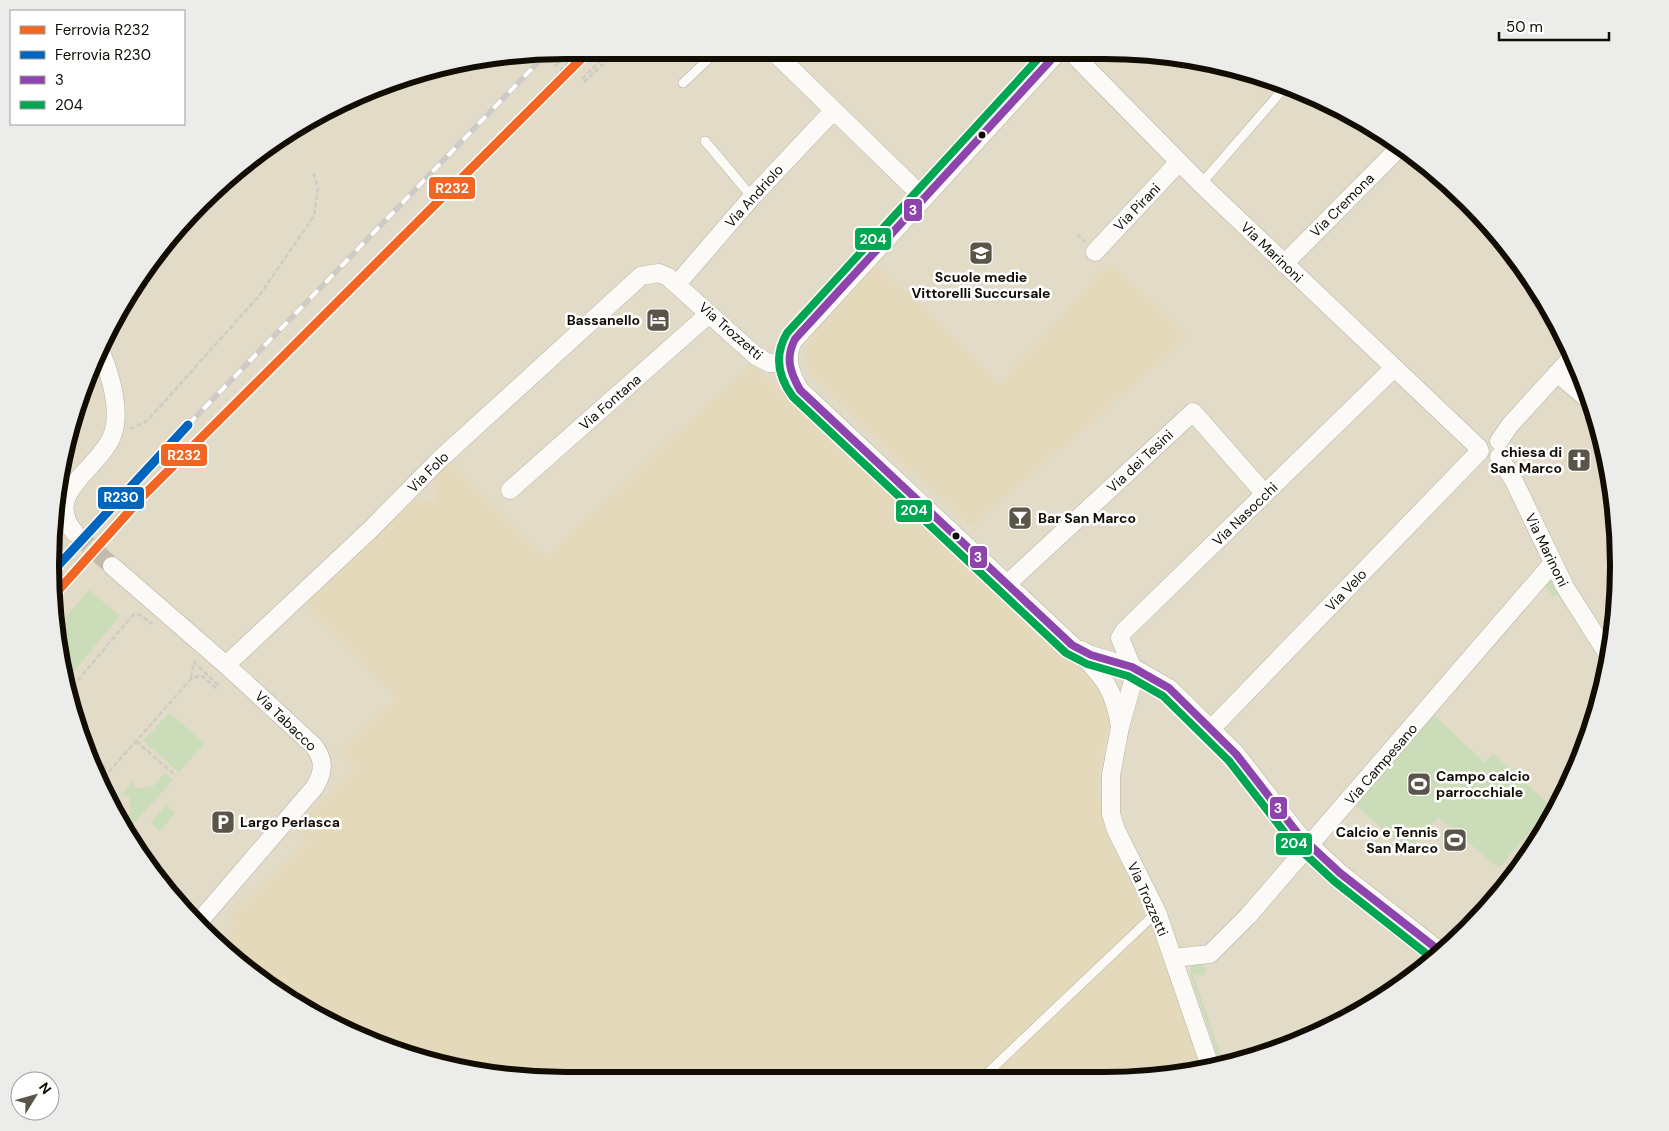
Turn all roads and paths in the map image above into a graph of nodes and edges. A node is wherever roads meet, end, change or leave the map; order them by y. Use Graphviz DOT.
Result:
graph roads {
  1 [pos="562,59"];
  2 [pos="571,59"];
  3 [pos="602,59"];
  4 [pos="608,59"];
  5 [pos="709,59"];
  6 [pos="781,59"];
  7 [pos="1054,59"];
  8 [pos="1070,59"];
  9 [pos="555,66"];
  10 [pos="560,71"];
  11 [pos="683,83"];
  12 [pos="1281,91"];
  13 [pos="834,110"];
  14 [pos="705,141"];
  15 [pos="1396,151"];
  16 [pos="1179,162"];
  17 [pos="313,172"];
  18 [pos="1201,184"];
  19 [pos="752,197"];
  20 [pos="924,198"];
  21 [pos="1095,252"];
  22 [pos="1284,264"];
  23 [pos="633,281"];
  24 [pos="678,284"];
  25 [pos="709,314"];
  26 [pos="103,360"];
  27 [pos="1567,362"];
  28 [pos="789,363"];
  29 [pos="1394,368"];
  30 [pos="1557,372"];
  31 [pos="1579,391"];
  32 [pos="128,430"];
  33 [pos="1499,449"];
  34 [pos="1480,450"];
  35 [pos="510,490"];
  36 [pos="1265,494"];
  37 [pos="75,533"];
  38 [pos="1552,564"];
  39 [pos="112,566"];
  40 [pos="1006,585"];
  41 [pos="154,625"];
  42 [pos="1606,633"];
  43 [pos="1598,640"];
  44 [pos="1072,644"];
  45 [pos="1603,648"];
  46 [pos="190,654"];
  47 [pos="196,661"];
  48 [pos="226,665"];
  49 [pos="1132,667"];
  50 [pos="208,669"];
  51 [pos="191,679"];
  52 [pos="73,686"];
  53 [pos="1120,727"];
  54 [pos="1212,728"];
  55 [pos="136,741"];
  56 [pos="98,762"];
  57 [pos="109,771"];
  58 [pos="105,776"];
  59 [pos="176,776"];
  60 [pos="1311,846"];
  61 [pos="1157,912"];
  62 [pos="202,918"];
  63 [pos="1436,948"];
  64 [pos="1173,958"];
  65 [pos="1208,1062"];
  66 [pos="988,1072"];
  1 -- 9 [label="path"];
  2 -- 10 [label="path"];
  3 -- 4 [label="path"];
  5 -- 11 [label="lane"];
  6 -- 13 [label="street"];
  7 -- 20 [label="street"];
  8 -- 16 [label="street, Via Marinoni"];
  12 -- 18 [label="lane"];
  13 -- 19 [label="street, Via Andriolo"];
  13 -- 20 [label="street"];
  14 -- 19 [label="lane"];
  15 -- 22 [label="street, Via Cremona"];
  16 -- 18 [label="street, Via Marinoni"];
  16 -- 21 [label="street, Via Pirani"];
  17 -- 32 [label="path"];
  18 -- 22 [label="street, Via Marinoni"];
  19 -- 24 [label="street, Via Andriolo"];
  20 -- 28 [label="street"];
  22 -- 29 [label="street, Via Marinoni"];
  23 -- 24 [label="street, Via Trozzetti"];
  23 -- 48 [label="street, Via Folo"];
  24 -- 25 [label="street, Via Trozzetti"];
  25 -- 28 [label="street, Via Trozzetti"];
  25 -- 35 [label="street, Via Fontana"];
  26 -- 37 [label="street"];
  27 -- 30 [label="street"];
  28 -- 40 [label="street, Via Trozzetti"];
  29 -- 34 [label="street, Via Marinoni"];
  29 -- 36 [label="street, Via Nasocchi"];
  30 -- 31 [label="street"];
  30 -- 33 [label="street"];
  33 -- 34 [label="street"];
  33 -- 38 [label="street, Via Marinoni"];
  34 -- 54 [label="street, Via Velo"];
  36 -- 40 [label="street, Via dei Tesini"];
  36 -- 49 [label="street, Via Nasocchi"];
  38 -- 43 [label="street, Via Marinoni"];
  38 -- 60 [label="street, Via Campesano"];
  39 -- 48 [label="street, Via Tabacco"];
  40 -- 44 [label="street, Via Trozzetti"];
  41 -- 52 [label="path"];
  42 -- 43 [label="lane"];
  43 -- 45 [label="street, Via Marinoni"];
  44 -- 49 [label="street"];
  44 -- 53 [label="street, Via Trozzetti"];
  46 -- 47 [label="path"];
  47 -- 50 [label="path"];
  47 -- 51 [label="path"];
  47 -- 51 [label="path"];
  48 -- 62 [label="street, Via Tabacco"];
  49 -- 53 [label="street, Via Trozzetti"];
  49 -- 54 [label="street"];
  51 -- 55 [label="path"];
  53 -- 61 [label="street, Via Trozzetti"];
  54 -- 60 [label="street"];
  55 -- 57 [label="path"];
  55 -- 59 [label="path"];
  56 -- 57 [label="path"];
  57 -- 58 [label="path"];
  60 -- 63 [label="street"];
  60 -- 64 [label="street, Via Campesano"];
  61 -- 64 [label="street, Via Trozzetti"];
  61 -- 66 [label="lane"];
  64 -- 65 [label="street, Via Trozzetti"];
}
